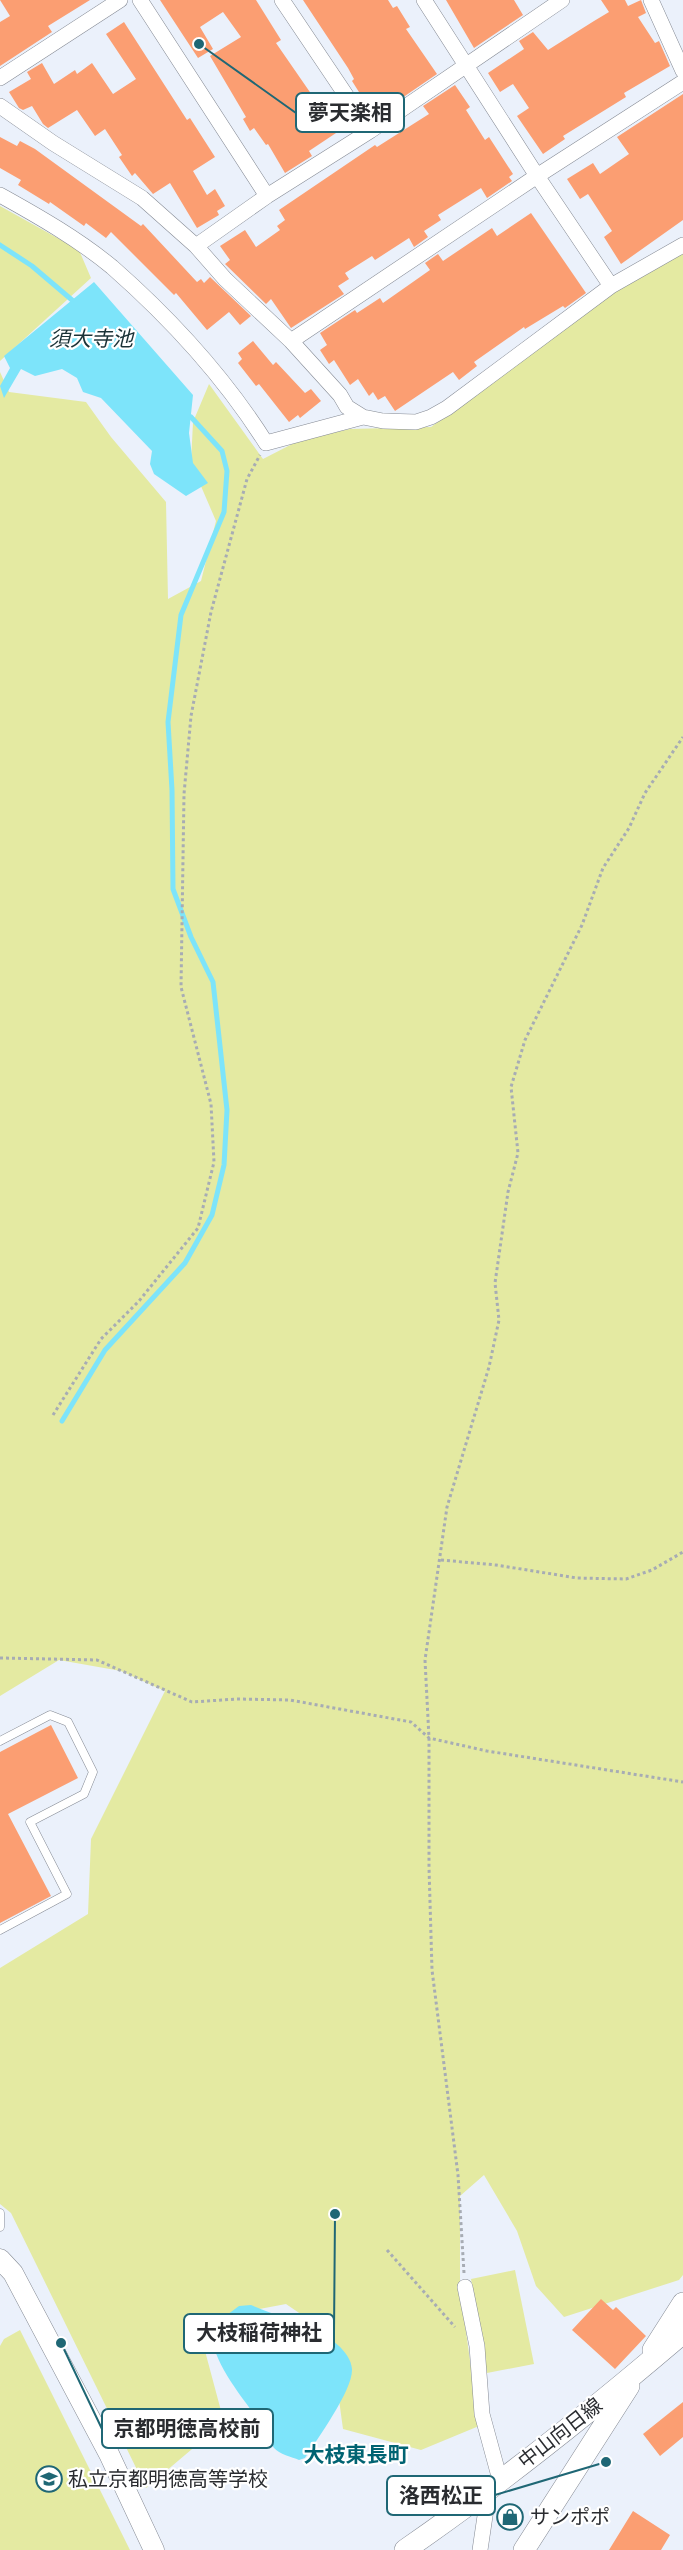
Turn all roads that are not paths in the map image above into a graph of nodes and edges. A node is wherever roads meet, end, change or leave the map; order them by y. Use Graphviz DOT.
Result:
graph roads {
  1 [pos="120,0"];
  2 [pos="140,0"];
  3 [pos="282,0"];
  4 [pos="424,0"];
  5 [pos="562,0"];
  6 [pos="651,0"];
  7 [pos="541,5"];
  8 [pos="467,65"];
  9 [pos="683,71"];
  10 [pos="0,78"];
  11 [pos="683,82"];
  12 [pos="0,106"];
  13 [pos="370,131"];
  14 [pos="537,176"];
  15 [pos="0,195"];
  16 [pos="267,196"];
  17 [pos="683,245"];
  18 [pos="196,246"];
  19 [pos="611,286"];
  20 [pos="291,341"];
  21 [pos="363,417"];
  22 [pos="0,1741"];
  23 [pos="0,1930"];
  24 [pos="0,2214"];
  25 [pos="0,2227"];
  26 [pos="0,2259"];
  27 [pos="465,2287"];
  28 [pos="683,2303"];
  29 [pos="683,2333"];
  30 [pos="639,2370"];
  31 [pos="494,2484"];
  32 [pos="154,2550"];
  33 [pos="405,2550"];
  34 [pos="480,2550"];
  35 [pos="524,2550"];
  1 -- 10 [label="street"];
  2 -- 16 [label="street"];
  3 -- 13 [label="street"];
  4 -- 8 [label="street"];
  5 -- 7 [label="street"];
  6 -- 9 [label="street"];
  7 -- 8 [label="street"];
  8 -- 13 [label="street"];
  8 -- 14 [label="street"];
  11 -- 14 [label="street"];
  12 -- 18 [label="street"];
  13 -- 16 [label="street"];
  14 -- 19 [label="street"];
  14 -- 20 [label="street"];
  15 -- 21 [label="street"];
  16 -- 18 [label="street"];
  17 -- 19 [label="street"];
  18 -- 20 [label="street"];
  19 -- 21 [label="street"];
  20 -- 21 [label="street"];
  22 -- 23 [label="lane"];
  24 -- 25 [label="lane"];
  26 -- 32 [label="street"];
  27 -- 31 [label="street"];
  28 -- 30 [label="main road"];
  29 -- 30 [label="main road, 中山向日線"];
  30 -- 31 [label="main road, 中山向日線"];
  30 -- 35 [label="main road"];
  31 -- 33 [label="main road, 中山向日線"];
  31 -- 34 [label="street"];
}
